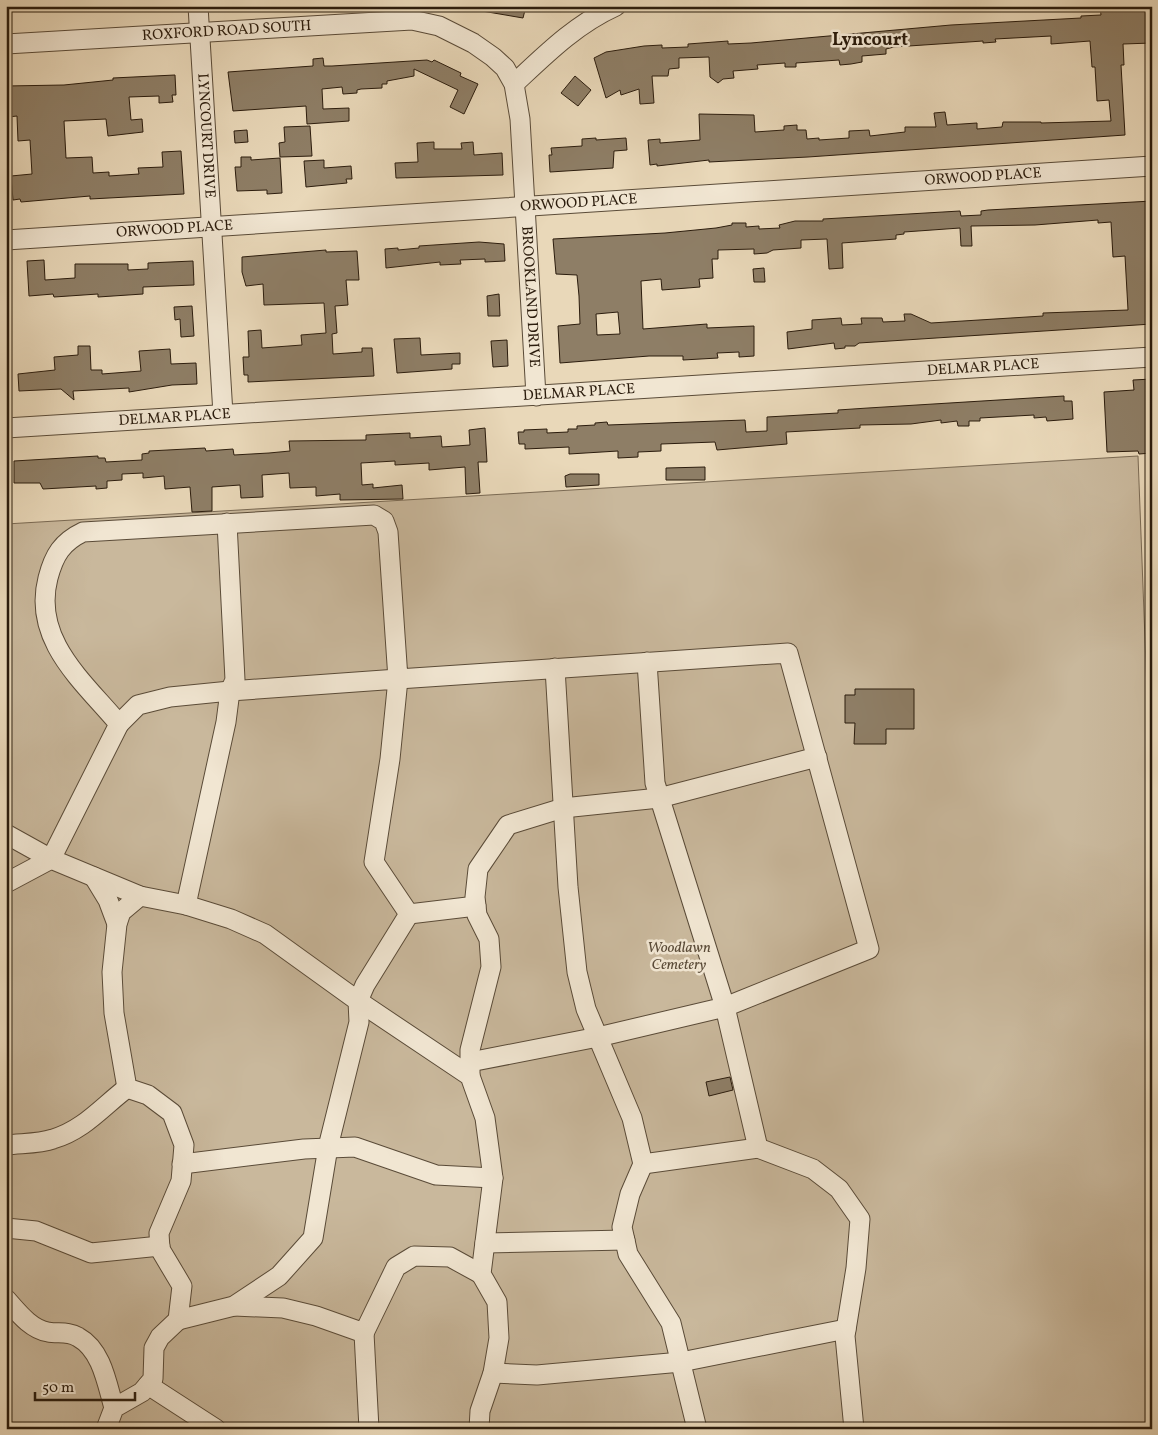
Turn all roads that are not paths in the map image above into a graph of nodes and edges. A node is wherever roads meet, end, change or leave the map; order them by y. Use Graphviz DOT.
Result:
graph roads {
  1 [pos="198,6"];
  2 [pos="613,7"];
  3 [pos="200,32"];
  4 [pos="6,44"];
  5 [pos="514,84"];
  6 [pos="1152,166"];
  7 [pos="525,207"];
  8 [pos="211,226"];
  9 [pos="6,240"];
  10 [pos="1152,357"];
  11 [pos="536,396"];
  12 [pos="223,414"];
  13 [pos="6,428"];
  14 [pos="227,524"];
  15 [pos="647,662"];
  16 [pos="555,668"];
  17 [pos="398,678"];
  18 [pos="230,690"];
  19 [pos="119,724"];
  20 [pos="817,757"];
  21 [pos="659,798"];
  22 [pos="563,808"];
  23 [pos="6,834"];
  24 [pos="51,858"];
  25 [pos="94,876"];
  26 [pos="6,883"];
  27 [pos="140,896"];
  28 [pos="186,905"];
  29 [pos="476,906"];
  30 [pos="409,914"];
  31 [pos="117,924"];
  32 [pos="358,1001"];
  33 [pos="725,1007"];
  34 [pos="598,1037"];
  35 [pos="470,1069"];
  36 [pos="127,1088"];
  37 [pos="6,1145"];
  38 [pos="328,1147"];
  39 [pos="758,1148"];
  40 [pos="182,1164"];
  41 [pos="643,1164"];
  42 [pos="493,1178"];
  43 [pos="7,1229"];
  44 [pos="625,1240"];
  45 [pos="485,1243"];
  46 [pos="160,1246"];
  47 [pos="481,1274"];
  48 [pos="274,1279"];
  49 [pos="6,1299"];
  50 [pos="234,1306"];
  51 [pos="284,1308"];
  52 [pos="178,1320"];
  53 [pos="846,1329"];
  54 [pos="364,1333"];
  55 [pos="681,1362"];
  56 [pos="493,1373"];
  57 [pos="148,1385"];
  58 [pos="114,1408"];
  59 [pos="106,1429"];
  60 [pos="216,1429"];
  61 [pos="370,1429"];
  62 [pos="479,1429"];
  63 [pos="697,1429"];
  64 [pos="854,1429"];
  1 -- 3 [label="street, LYNCOURT DRIVE"];
  2 -- 5 [label="street"];
  3 -- 4 [label="street, ROXFORD ROAD SOUTH"];
  3 -- 5 [label="street, ROXFORD ROAD SOUTH"];
  3 -- 8 [label="street, LYNCOURT DRIVE"];
  5 -- 7 [label="street, BROOKLAND DRIVE"];
  6 -- 7 [label="street, ORWOOD PLACE"];
  7 -- 8 [label="street, ORWOOD PLACE"];
  7 -- 11 [label="street, BROOKLAND DRIVE"];
  8 -- 9 [label="street, ORWOOD PLACE"];
  8 -- 12 [label="street, LYNCOURT DRIVE"];
  10 -- 11 [label="street, DELMAR PLACE"];
  11 -- 12 [label="street, DELMAR PLACE"];
  12 -- 13 [label="street, DELMAR PLACE"];
  14 -- 17 [label="street"];
  14 -- 18 [label="street"];
  14 -- 19 [label="street"];
  15 -- 16 [label="street"];
  15 -- 20 [label="street"];
  15 -- 21 [label="street"];
  16 -- 17 [label="street"];
  16 -- 22 [label="street"];
  17 -- 18 [label="street"];
  17 -- 30 [label="street"];
  18 -- 19 [label="street"];
  18 -- 28 [label="street"];
  19 -- 24 [label="street"];
  20 -- 21 [label="street"];
  20 -- 33 [label="street"];
  21 -- 22 [label="street"];
  21 -- 33 [label="street"];
  22 -- 29 [label="street"];
  22 -- 34 [label="street"];
  23 -- 24 [label="street"];
  24 -- 25 [label="street"];
  24 -- 26 [label="street"];
  25 -- 27 [label="street"];
  25 -- 31 [label="street"];
  27 -- 28 [label="street"];
  27 -- 31 [label="street"];
  28 -- 32 [label="street"];
  29 -- 30 [label="street"];
  29 -- 35 [label="street"];
  30 -- 32 [label="street"];
  31 -- 36 [label="street"];
  32 -- 35 [label="street"];
  32 -- 38 [label="street"];
  33 -- 34 [label="street"];
  33 -- 39 [label="street"];
  34 -- 35 [label="street"];
  34 -- 41 [label="street"];
  35 -- 42 [label="street"];
  36 -- 37 [label="street"];
  36 -- 40 [label="street"];
  38 -- 40 [label="street"];
  38 -- 42 [label="street"];
  38 -- 48 [label="street"];
  39 -- 41 [label="street"];
  39 -- 53 [label="street"];
  40 -- 46 [label="street"];
  41 -- 44 [label="street"];
  42 -- 45 [label="street"];
  43 -- 46 [label="street"];
  44 -- 45 [label="street"];
  44 -- 55 [label="street"];
  45 -- 47 [label="street"];
  46 -- 52 [label="street"];
  47 -- 54 [label="street"];
  47 -- 56 [label="street"];
  48 -- 50 [label="street"];
  48 -- 51 [label="street"];
  49 -- 58 [label="street"];
  50 -- 51 [label="street"];
  50 -- 52 [label="street"];
  51 -- 54 [label="street"];
  52 -- 57 [label="street"];
  53 -- 55 [label="street"];
  53 -- 64 [label="street"];
  54 -- 61 [label="street"];
  55 -- 56 [label="street"];
  55 -- 63 [label="street"];
  56 -- 62 [label="street"];
  57 -- 58 [label="street"];
  57 -- 60 [label="street"];
  58 -- 59 [label="street"];
}
